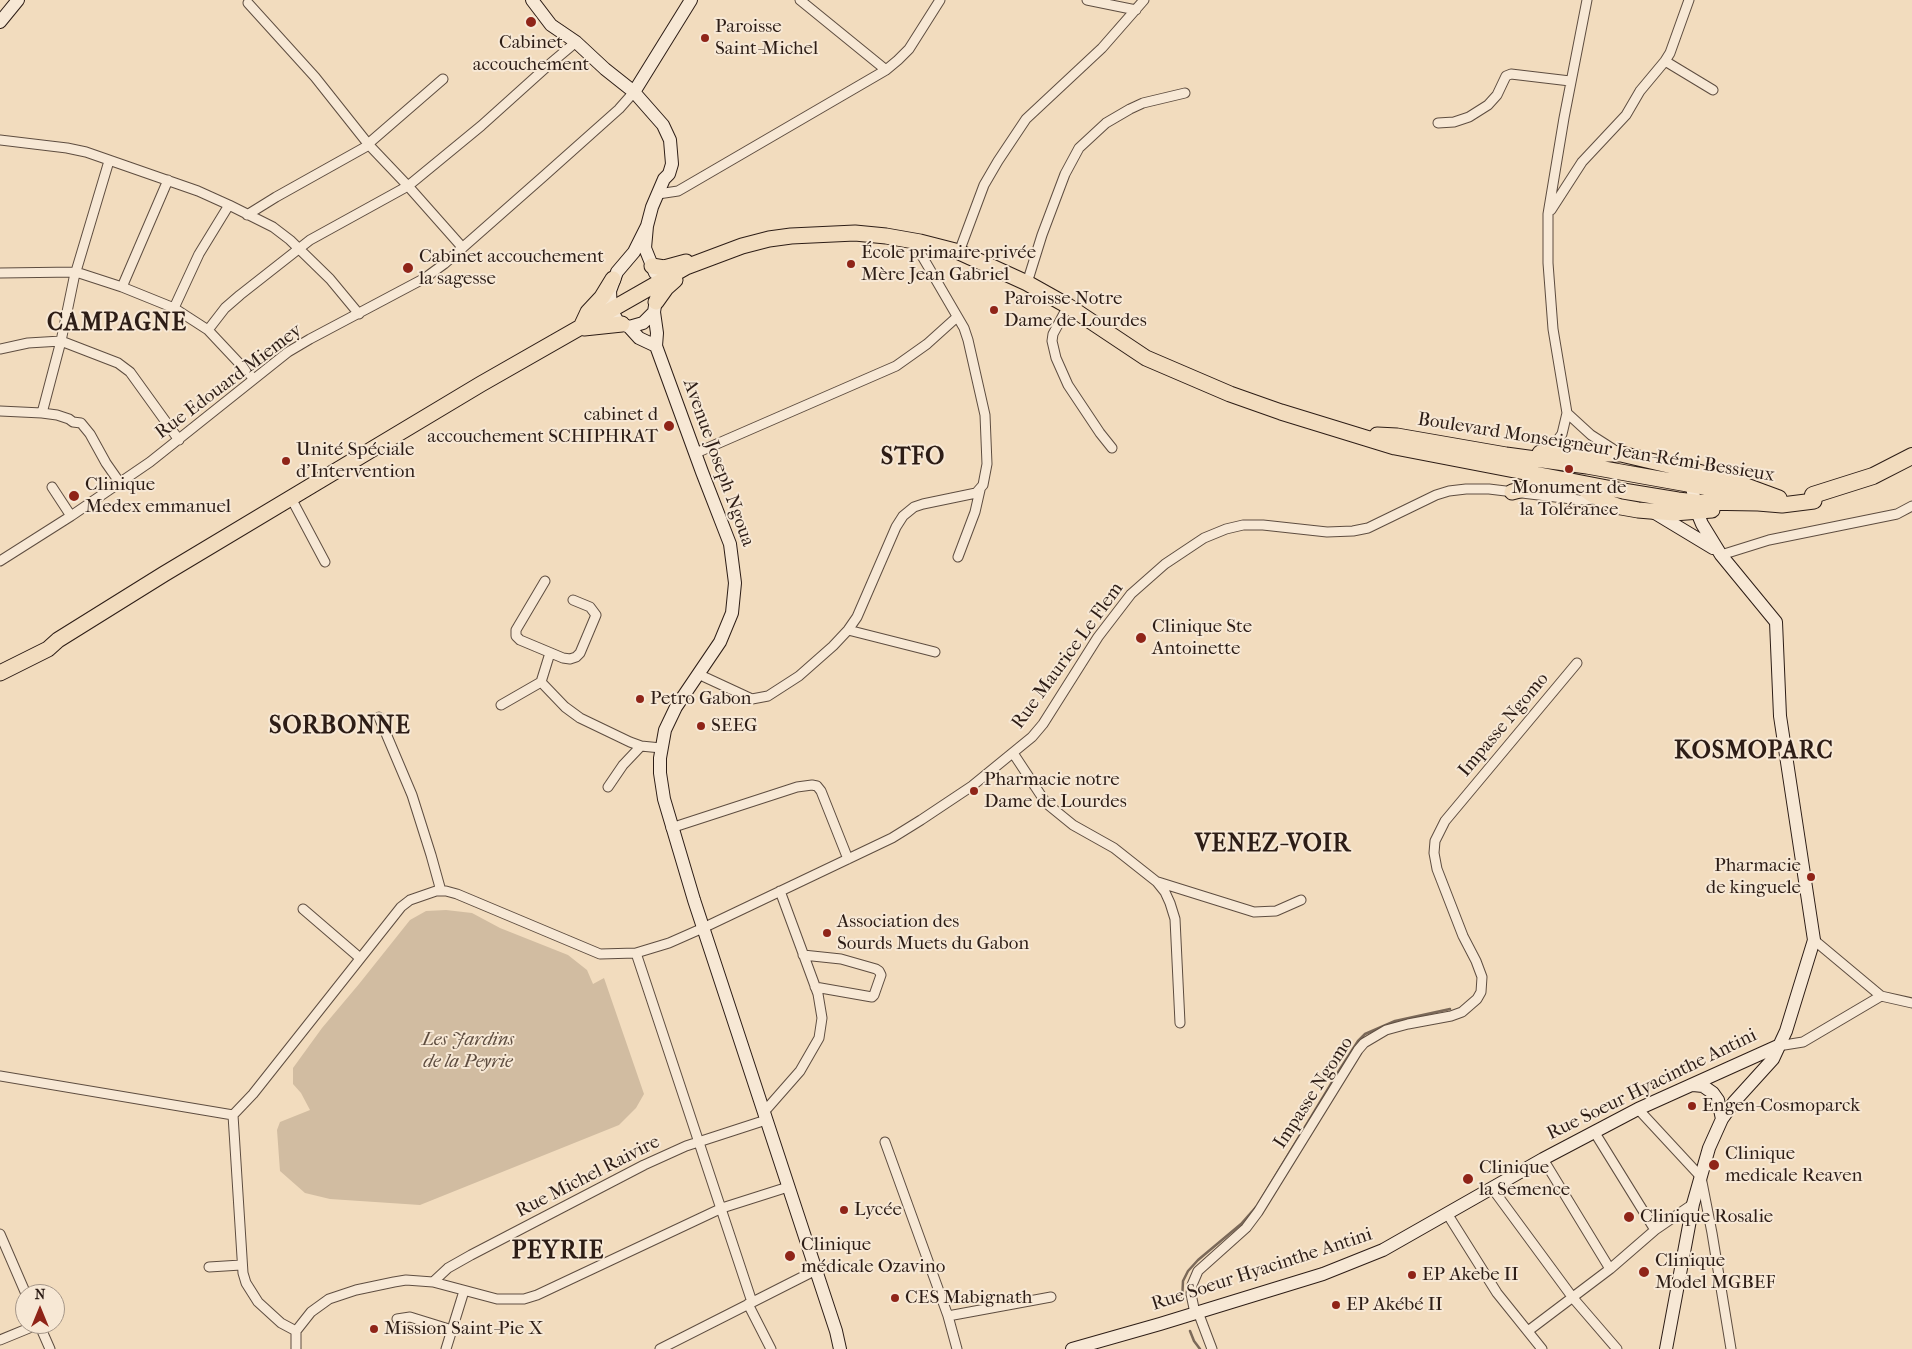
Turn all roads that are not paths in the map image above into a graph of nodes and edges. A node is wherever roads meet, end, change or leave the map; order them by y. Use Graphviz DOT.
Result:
graph roads {
  1 [pos="18,0"];
  2 [pos="532,0"];
  3 [pos="691,0"];
  4 [pos="800,0"];
  5 [pos="940,0"];
  6 [pos="1087,0"];
  7 [pos="1144,0"];
  8 [pos="1587,0"];
  9 [pos="1690,0"];
  10 [pos="248,3"];
  11 [pos="1136,10"];
  12 [pos="0,22"];
  13 [pos="576,42"];
  14 [pos="1665,61"];
  15 [pos="886,70"];
  16 [pos="443,80"];
  17 [pos="1570,81"];
  18 [pos="1714,90"];
  19 [pos="634,92"];
  20 [pos="1185,93"];
  21 [pos="1438,123"];
  22 [pos="0,140"];
  23 [pos="368,144"];
  24 [pos="109,161"];
  25 [pos="168,180"];
  26 [pos="408,186"];
  27 [pos="658,194"];
  28 [pos="229,205"];
  29 [pos="1548,214"];
  30 [pos="247,215"];
  31 [pos="647,226"];
  32 [pos="920,242"];
  33 [pos="462,247"];
  34 [pos="299,249"];
  35 [pos="959,252"];
  36 [pos="714,256"];
  37 [pos="650,262"];
  38 [pos="622,266"];
  39 [pos="76,272"];
  40 [pos="0,273"];
  41 [pos="613,280"];
  42 [pos="1028,283"];
  43 [pos="657,284"];
  44 [pos="122,287"];
  45 [pos="1068,306"];
  46 [pos="655,307"];
  47 [pos="174,308"];
  48 [pos="611,309"];
  49 [pos="359,314"];
  50 [pos="957,317"];
  51 [pos="626,326"];
  52 [pos="580,328"];
  53 [pos="208,330"];
  54 [pos="61,341"];
  55 [pos="656,346"];
  56 [pos="0,349"];
  57 [pos="254,379"];
  58 [pos="0,412"];
  59 [pos="42,413"];
  60 [pos="1567,413"];
  61 [pos="1355,434"];
  62 [pos="179,440"];
  63 [pos="1112,448"];
  64 [pos="1544,452"];
  65 [pos="1606,452"];
  66 [pos="696,453"];
  67 [pos="1621,454"];
  68 [pos="1506,455"];
  69 [pos="1912,456"];
  70 [pos="1912,465"];
  71 [pos="1687,468"];
  72 [pos="1574,475"];
  73 [pos="120,483"];
  74 [pos="1692,486"];
  75 [pos="52,487"];
  76 [pos="980,490"];
  77 [pos="1512,492"];
  78 [pos="291,498"];
  79 [pos="1779,498"];
  80 [pos="1814,498"];
  81 [pos="1601,499"];
  82 [pos="1912,506"];
  83 [pos="1696,507"];
  84 [pos="1654,512"];
  85 [pos="71,516"];
  86 [pos="1719,553"];
  87 [pos="958,557"];
  88 [pos="0,561"];
  89 [pos="325,562"];
  90 [pos="545,581"];
  91 [pos="573,600"];
  92 [pos="848,630"];
  93 [pos="58,640"];
  94 [pos="935,652"];
  95 [pos="550,653"];
  96 [pos="1577,663"];
  97 [pos="0,665"];
  98 [pos="0,673"];
  99 [pos="698,674"];
  100 [pos="541,682"];
  101 [pos="501,705"];
  102 [pos="379,717"];
  103 [pos="641,746"];
  104 [pos="661,748"];
  105 [pos="1013,753"];
  106 [pos="608,786"];
  107 [pos="672,828"];
  108 [pos="848,859"];
  109 [pos="1157,882"];
  110 [pos="441,891"];
  111 [pos="780,891"];
  112 [pos="1301,900"];
  113 [pos="303,909"];
  114 [pos="703,928"];
  115 [pos="1814,940"];
  116 [pos="636,953"];
  117 [pos="803,955"];
  118 [pos="360,958"];
  119 [pos="815,987"];
  120 [pos="1881,996"];
  121 [pos="1912,1003"];
  122 [pos="1180,1023"];
  123 [pos="1778,1046"];
  124 [pos="0,1076"];
  125 [pos="1693,1084"];
  126 [pos="1638,1109"];
  127 [pos="233,1115"];
  128 [pos="765,1116"];
  129 [pos="1722,1119"];
  130 [pos="1595,1133"];
  131 [pos="698,1142"];
  132 [pos="885,1142"];
  133 [pos="1543,1159"];
  134 [pos="1701,1177"];
  135 [pos="788,1187"];
  136 [pos="1492,1188"];
  137 [pos="1694,1204"];
  138 [pos="722,1208"];
  139 [pos="1448,1215"];
  140 [pos="1654,1230"];
  141 [pos="0,1234"];
  142 [pos="241,1265"];
  143 [pos="209,1267"];
  144 [pos="1610,1269"];
  145 [pos="816,1270"];
  146 [pos="433,1282"];
  147 [pos="22,1284"];
  148 [pos="464,1291"];
  149 [pos="1050,1296"];
  150 [pos="1573,1298"];
  151 [pos="750,1303"];
  152 [pos="1197,1313"];
  153 [pos="948,1316"];
  154 [pos="397,1319"];
  155 [pos="452,1330"];
  156 [pos="296,1331"];
  157 [pos="836,1331"];
  158 [pos="1528,1331"];
  159 [pos="15,1334"];
  160 [pos="43,1334"];
  161 [pos="0,1340"];
  162 [pos="1080,1348"];
  163 [pos="50,1349"];
  164 [pos="296,1349"];
  165 [pos="446,1349"];
  166 [pos="660,1349"];
  167 [pos="771,1349"];
  168 [pos="840,1349"];
  169 [pos="848,1349"];
  170 [pos="957,1349"];
  171 [pos="1212,1349"];
  172 [pos="1542,1349"];
  173 [pos="1617,1349"];
  174 [pos="1666,1349"];
  175 [pos="1732,1349"];
  1 -- 12 [label="main road"];
  2 -- 13 [label="main road"];
  3 -- 19 [label="main road"];
  4 -- 15 [label="street"];
  5 -- 15 [label="street"];
  6 -- 11 [label="street"];
  7 -- 11 [label="street"];
  8 -- 17 [label="street"];
  9 -- 14 [label="street"];
  10 -- 23 [label="street"];
  11 -- 35 [label="street"];
  13 -- 19 [label="main road"];
  13 -- 26 [label="street"];
  14 -- 18 [label="street"];
  14 -- 29 [label="street"];
  15 -- 27 [label="street"];
  16 -- 23 [label="street"];
  17 -- 21 [label="street"];
  17 -- 29 [label="street"];
  19 -- 27 [label="main road"];
  19 -- 33 [label="street, Rue Edouard Miemey"];
  20 -- 42 [label="street"];
  22 -- 24 [label="street"];
  23 -- 26 [label="street"];
  23 -- 30 [label="street"];
  24 -- 25 [label="street"];
  24 -- 39 [label="street"];
  25 -- 28 [label="street"];
  25 -- 44 [label="street"];
  26 -- 33 [label="street"];
  26 -- 34 [label="street"];
  27 -- 31 [label="main road"];
  28 -- 30 [label="street"];
  28 -- 47 [label="street"];
  29 -- 60 [label="street"];
  30 -- 34 [label="street"];
  31 -- 37 [label="main road, Avenue Joseph Ngoua"];
  31 -- 38 [label="main road"];
  32 -- 35 [label="main road, Boulevard Monseigneur Jean-Rémi Bessieux"];
  32 -- 36 [label="main road, Boulevard Monseigneur Jean-Rémi Bessieux"];
  32 -- 50 [label="street"];
  33 -- 49 [label="street, Rue Edouard Miemey"];
  34 -- 49 [label="street"];
  34 -- 53 [label="street"];
  35 -- 42 [label="main road, Boulevard Monseigneur Jean-Rémi Bessieux"];
  36 -- 37 [label="main road"];
  36 -- 43 [label="main road, Boulevard Monseigneur Jean-Rémi Bessieux"];
  36 -- 46 [label="main road"];
  37 -- 38 [label="main road"];
  37 -- 43 [label="main road, Avenue Joseph Ngoua"];
  38 -- 41 [label="main road"];
  39 -- 40 [label="street"];
  39 -- 44 [label="street"];
  39 -- 54 [label="street"];
  41 -- 48 [label="main road"];
  41 -- 52 [label="main road"];
  42 -- 45 [label="main road, Boulevard Monseigneur Jean-Rémi Bessieux"];
  43 -- 46 [label="main road, Avenue Joseph Ngoua"];
  43 -- 48 [label="main road, Boulevard Monseigneur Jean-Rémi Bessieux"];
  44 -- 47 [label="street"];
  45 -- 61 [label="main road, Boulevard Monseigneur Jean-Rémi Bessieux"];
  45 -- 63 [label="street"];
  46 -- 51 [label="main road"];
  46 -- 55 [label="main road, Avenue Joseph Ngoua"];
  47 -- 53 [label="street"];
  48 -- 51 [label="main road"];
  48 -- 52 [label="main road, Boulevard Monseigneur Jean-Rémi Bessieux"];
  49 -- 57 [label="street, Rue Edouard Miemey"];
  50 -- 66 [label="street"];
  50 -- 76 [label="street"];
  51 -- 52 [label="main road"];
  51 -- 55 [label="main road"];
  52 -- 78 [label="main road, Boulevard Monseigneur Jean-Rémi Bessieux"];
  53 -- 57 [label="street"];
  54 -- 56 [label="street"];
  54 -- 59 [label="street"];
  54 -- 62 [label="street"];
  55 -- 66 [label="main road, Avenue Joseph Ngoua"];
  57 -- 62 [label="street, Rue Edouard Miemey"];
  58 -- 59 [label="street"];
  59 -- 73 [label="street"];
  60 -- 64 [label="street"];
  60 -- 67 [label="street"];
  61 -- 68 [label="main road, Boulevard Monseigneur Jean-Rémi Bessieux"];
  61 -- 72 [label="main road, Boulevard Monseigneur Jean-Rémi Bessieux"];
  62 -- 73 [label="street, Rue Edouard Miemey"];
  64 -- 65 [label="main road"];
  64 -- 68 [label="main road"];
  65 -- 67 [label="main road"];
  65 -- 72 [label="main road"];
  66 -- 99 [label="main road, Avenue Joseph Ngoua"];
  67 -- 71 [label="main road"];
  68 -- 72 [label="main road, Boulevard Monseigneur Jean-Rémi Bessieux"];
  69 -- 80 [label="highway, Boulevard Monseigneur Jean-Rémi Bessieux"];
  70 -- 80 [label="highway, Boulevard Monseigneur Jean-Rémi Bessieux"];
  71 -- 74 [label="main road"];
  71 -- 79 [label="main road"];
  72 -- 74 [label="main road, Boulevard Monseigneur Jean-Rémi Bessieux"];
  72 -- 77 [label="main road"];
  72 -- 81 [label="main road"];
  72 -- 83 [label="main road, Boulevard Monseigneur Jean-Rémi Bessieux"];
  73 -- 85 [label="street, Rue Edouard Miemey"];
  74 -- 79 [label="main road, Boulevard Monseigneur Jean-Rémi Bessieux"];
  74 -- 83 [label="main road"];
  75 -- 85 [label="street"];
  76 -- 87 [label="street"];
  76 -- 92 [label="street"];
  77 -- 81 [label="street, Rue Maurice Le Flem"];
  77 -- 105 [label="street, Rue Maurice Le Flem"];
  78 -- 89 [label="street"];
  78 -- 93 [label="main road, Boulevard Monseigneur Jean-Rémi Bessieux"];
  79 -- 80 [label="main road, Boulevard Monseigneur Jean-Rémi Bessieux"];
  80 -- 83 [label="main road, Boulevard Monseigneur Jean-Rémi Bessieux"];
  81 -- 84 [label="main road"];
  82 -- 86 [label="street"];
  83 -- 84 [label="main road"];
  83 -- 86 [label="main road"];
  84 -- 86 [label="main road"];
  85 -- 88 [label="street, Rue Edouard Miemey"];
  86 -- 115 [label="main road"];
  90 -- 95 [label="street"];
  91 -- 95 [label="street"];
  92 -- 94 [label="street"];
  92 -- 99 [label="street"];
  93 -- 97 [label="main road, Boulevard Monseigneur Jean-Rémi Bessieux"];
  93 -- 98 [label="main road, Boulevard Monseigneur Jean-Rémi Bessieux"];
  95 -- 100 [label="street"];
  96 -- 152 [label="street, Impasse Ngomo"];
  99 -- 104 [label="main road, Avenue Joseph Ngoua"];
  100 -- 101 [label="street"];
  100 -- 103 [label="street"];
  102 -- 110 [label="street"];
  103 -- 104 [label="street"];
  103 -- 106 [label="street"];
  104 -- 107 [label="main road, Avenue Joseph Ngoua"];
  105 -- 108 [label="street, Rue Maurice Le Flem"];
  105 -- 109 [label="street"];
  107 -- 108 [label="street"];
  107 -- 114 [label="main road, Avenue Joseph Ngoua"];
  108 -- 111 [label="street, Rue Maurice Le Flem"];
  109 -- 112 [label="street"];
  109 -- 122 [label="street"];
  110 -- 116 [label="street, Rue Maurice Le Flem"];
  110 -- 118 [label="street"];
  111 -- 114 [label="street, Rue Maurice Le Flem"];
  111 -- 117 [label="street"];
  113 -- 118 [label="street"];
  114 -- 116 [label="street, Rue Maurice Le Flem"];
  114 -- 128 [label="main road, Avenue Joseph Ngoua"];
  115 -- 120 [label="street"];
  115 -- 123 [label="main road"];
  116 -- 131 [label="street"];
  117 -- 119 [label="street"];
  117 -- 119 [label="street"];
  118 -- 127 [label="street"];
  119 -- 128 [label="street"];
  120 -- 121 [label="street"];
  120 -- 123 [label="street"];
  123 -- 125 [label="main road, Rue Soeur Hyacinthe Antini"];
  123 -- 129 [label="main road"];
  124 -- 127 [label="street"];
  125 -- 126 [label="main road, Rue Soeur Hyacinthe Antini"];
  125 -- 129 [label="main road"];
  126 -- 130 [label="main road, Rue Soeur Hyacinthe Antini"];
  126 -- 134 [label="street"];
  127 -- 142 [label="street"];
  128 -- 131 [label="street, Rue Michel Raivire"];
  128 -- 135 [label="main road, Avenue Joseph Ngoua"];
  129 -- 134 [label="main road"];
  130 -- 133 [label="main road, Rue Soeur Hyacinthe Antini"];
  130 -- 140 [label="street"];
  131 -- 138 [label="street"];
  131 -- 146 [label="street, Rue Michel Raivire"];
  132 -- 153 [label="street"];
  133 -- 136 [label="main road, Rue Soeur Hyacinthe Antini"];
  133 -- 144 [label="street"];
  134 -- 137 [label="main road"];
  134 -- 175 [label="street"];
  135 -- 138 [label="street"];
  135 -- 145 [label="main road, Avenue Joseph Ngoua"];
  136 -- 139 [label="main road, Rue Soeur Hyacinthe Antini"];
  136 -- 150 [label="street"];
  137 -- 140 [label="street"];
  137 -- 174 [label="main road"];
  138 -- 148 [label="street"];
  138 -- 151 [label="street"];
  139 -- 152 [label="main road, Rue Soeur Hyacinthe Antini"];
  139 -- 158 [label="street"];
  140 -- 144 [label="street"];
  141 -- 147 [label="street"];
  142 -- 143 [label="street"];
  142 -- 156 [label="street"];
  144 -- 150 [label="street"];
  145 -- 151 [label="street"];
  145 -- 157 [label="main road, Avenue Joseph Ngoua"];
  146 -- 148 [label="street"];
  146 -- 156 [label="street"];
  148 -- 155 [label="street"];
  149 -- 153 [label="street"];
  150 -- 158 [label="street"];
  150 -- 173 [label="street"];
  151 -- 166 [label="street"];
  151 -- 167 [label="street"];
  152 -- 162 [label="main road, Rue Soeur Hyacinthe Antini"];
  152 -- 171 [label="street, Impasse Ngomo"];
  153 -- 170 [label="street"];
  154 -- 155 [label="street"];
  155 -- 165 [label="street"];
  156 -- 164 [label="street"];
  157 -- 168 [label="main road"];
  157 -- 169 [label="main road"];
  158 -- 172 [label="street"];
  159 -- 161 [label="street"];
  160 -- 163 [label="street"];
}
